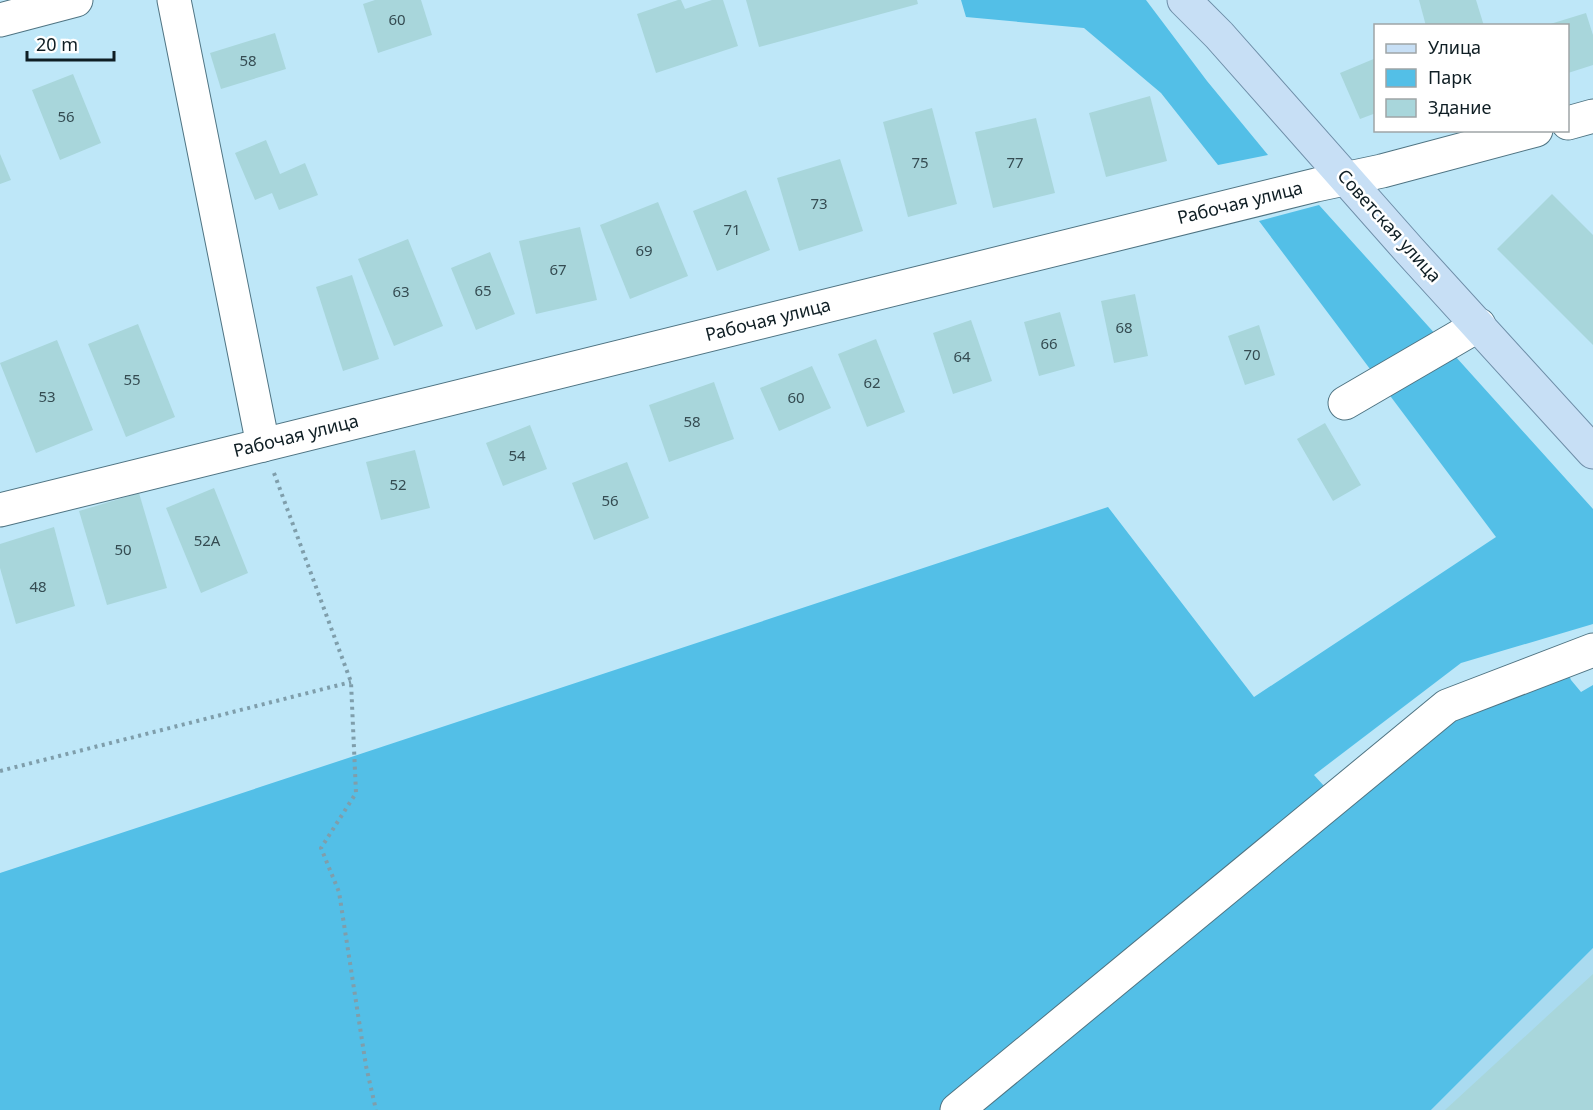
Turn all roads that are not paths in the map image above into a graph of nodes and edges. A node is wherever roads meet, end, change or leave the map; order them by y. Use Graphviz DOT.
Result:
graph roads {
  1 [pos="76,0"];
  2 [pos="174,0"];
  3 [pos="1184,0"];
  4 [pos="0,20"];
  5 [pos="1593,116"];
  6 [pos="1569,123"];
  7 [pos="1528,132"];
  8 [pos="1346,178"];
  9 [pos="1479,325"];
  10 [pos="1344,403"];
  11 [pos="263,444"];
  12 [pos="1593,452"];
  13 [pos="0,510"];
  14 [pos="1593,650"];
  15 [pos="957,1110"];
  1 -- 4 [label="street"];
  2 -- 11 [label="street"];
  3 -- 8 [label="main road, Советская улица"];
  5 -- 6 [label="street"];
  7 -- 8 [label="street, Рабочая улица"];
  8 -- 9 [label="main road, Советская улица"];
  8 -- 11 [label="street, Рабочая улица"];
  9 -- 10 [label="street"];
  9 -- 12 [label="main road, Советская улица"];
  11 -- 13 [label="street, Рабочая улица"];
  14 -- 15 [label="street"];
}
